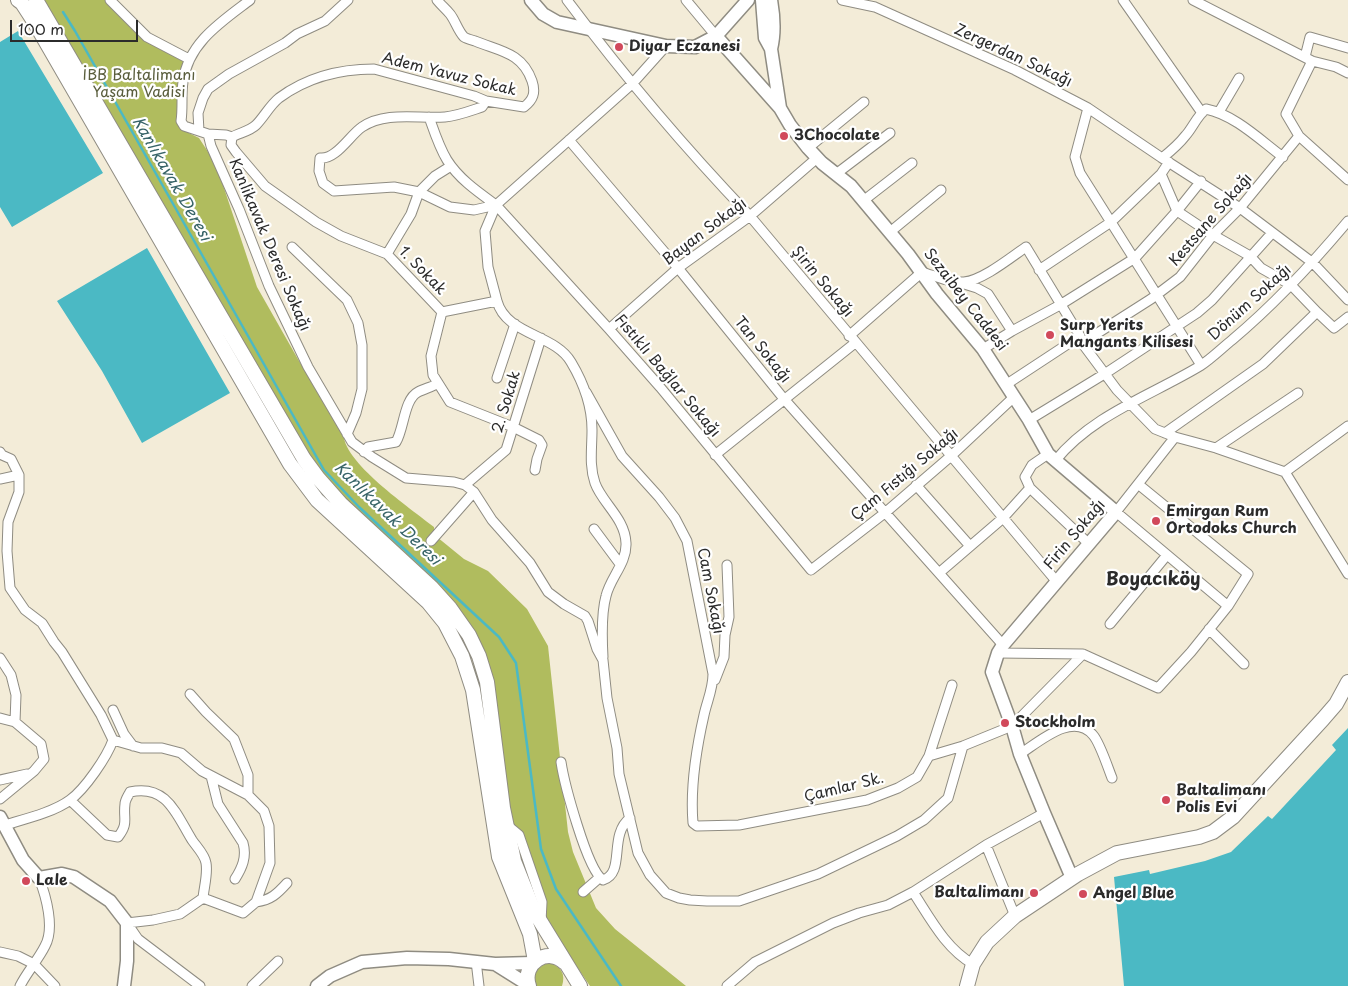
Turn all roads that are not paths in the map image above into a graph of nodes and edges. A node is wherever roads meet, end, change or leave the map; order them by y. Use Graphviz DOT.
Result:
graph roads {
  1 [pos="18,0"];
  2 [pos="36,0"];
  3 [pos="110,0"];
  4 [pos="250,0"];
  5 [pos="348,0"];
  6 [pos="437,0"];
  7 [pos="531,0"];
  8 [pos="568,0"];
  9 [pos="686,0"];
  10 [pos="748,0"];
  11 [pos="762,0"];
  12 [pos="771,0"];
  13 [pos="842,0"];
  14 [pos="1123,0"];
  15 [pos="1193,0"];
  16 [pos="589,28"];
  17 [pos="716,36"];
  18 [pos="666,46"];
  19 [pos="1348,48"];
  20 [pos="771,49"];
  21 [pos="188,59"];
  22 [pos="1309,59"];
  23 [pos="1348,73"];
  24 [pos="775,78"];
  25 [pos="1239,78"];
  26 [pos="632,84"];
  27 [pos="758,85"];
  28 [pos="486,100"];
  29 [pos="864,102"];
  30 [pos="780,108"];
  31 [pos="1088,108"];
  32 [pos="1218,112"];
  33 [pos="1202,113"];
  34 [pos="428,117"];
  35 [pos="203,133"];
  36 [pos="890,133"];
  37 [pos="1299,136"];
  38 [pos="232,137"];
  39 [pos="569,140"];
  40 [pos="808,148"];
  41 [pos="1284,157"];
  42 [pos="817,158"];
  43 [pos="1166,160"];
  44 [pos="912,163"];
  45 [pos="451,166"];
  46 [pos="836,174"];
  47 [pos="1161,174"];
  48 [pos="1348,180"];
  49 [pos="1200,181"];
  50 [pos="941,190"];
  51 [pos="419,192"];
  52 [pos="863,201"];
  53 [pos="496,205"];
  54 [pos="1240,208"];
  55 [pos="1177,211"];
  56 [pos="750,216"];
  57 [pos="1348,220"];
  58 [pos="1111,222"];
  59 [pos="890,232"];
  60 [pos="1272,233"];
  61 [pos="1213,235"];
  62 [pos="292,247"];
  63 [pos="387,254"];
  64 [pos="1250,256"];
  65 [pos="1135,258"];
  66 [pos="1313,263"];
  67 [pos="678,268"];
  68 [pos="1039,270"];
  69 [pos="922,272"];
  70 [pos="956,281"];
  71 [pos="1291,285"];
  72 [pos="1156,294"];
  73 [pos="1348,300"];
  74 [pos="497,301"];
  75 [pos="1060,305"];
  76 [pos="442,312"];
  77 [pos="1317,312"];
  78 [pos="1348,317"];
  79 [pos="515,324"];
  80 [pos="1177,325"];
  81 [pos="609,329"];
  82 [pos="1012,331"];
  83 [pos="541,338"];
  84 [pos="852,340"];
  85 [pos="1081,340"];
  86 [pos="983,349"];
  87 [pos="1201,365"];
  88 [pos="1106,373"];
  89 [pos="497,378"];
  90 [pos="437,384"];
  91 [pos="1007,384"];
  92 [pos="586,392"];
  93 [pos="1298,393"];
  94 [pos="1014,397"];
  95 [pos="784,399"];
  96 [pos="1130,403"];
  97 [pos="1029,420"];
  98 [pos="1348,426"];
  99 [pos="513,427"];
  100 [pos="1165,433"];
  101 [pos="347,434"];
  102 [pos="1175,437"];
  103 [pos="1216,448"];
  104 [pos="0,452"];
  105 [pos="364,452"];
  106 [pos="715,455"];
  107 [pos="951,456"];
  108 [pos="1052,457"];
  109 [pos="535,470"];
  110 [pos="1285,472"];
  111 [pos="19,475"];
  112 [pos="0,479"];
  113 [pos="1138,484"];
  114 [pos="464,485"];
  115 [pos="916,485"];
  116 [pos="1030,488"];
  117 [pos="474,492"];
  118 [pos="886,512"];
  119 [pos="1116,512"];
  120 [pos="1003,518"];
  121 [pos="594,529"];
  122 [pos="431,541"];
  123 [pos="1089,544"];
  124 [pos="970,546"];
  125 [pos="1167,555"];
  126 [pos="620,564"];
  127 [pos="727,565"];
  128 [pos="811,570"];
  129 [pos="939,572"];
  130 [pos="1348,574"];
  131 [pos="1057,582"];
  132 [pos="1228,606"];
  133 [pos="1110,624"];
  134 [pos="1210,629"];
  135 [pos="1000,649"];
  136 [pos="1083,654"];
  137 [pos="0,658"];
  138 [pos="603,660"];
  139 [pos="1244,664"];
  140 [pos="1348,682"];
  141 [pos="952,685"];
  142 [pos="713,687"];
  143 [pos="190,694"];
  144 [pos="113,710"];
  145 [pos="0,718"];
  146 [pos="15,722"];
  147 [pos="1012,726"];
  148 [pos="113,740"];
  149 [pos="133,746"];
  150 [pos="963,746"];
  151 [pos="1020,754"];
  152 [pos="929,756"];
  153 [pos="561,762"];
  154 [pos="30,774"];
  155 [pos="211,776"];
  156 [pos="1112,778"];
  157 [pos="0,780"];
  158 [pos="248,795"];
  159 [pos="0,799"];
  160 [pos="70,800"];
  161 [pos="1044,813"];
  162 [pos="630,818"];
  163 [pos="3,821"];
  164 [pos="693,823"];
  165 [pos="986,845"];
  166 [pos="39,878"];
  167 [pos="599,878"];
  168 [pos="1072,878"];
  169 [pos="235,879"];
  170 [pos="287,883"];
  171 [pos="583,892"];
  172 [pos="913,892"];
  173 [pos="203,898"];
  174 [pos="256,902"];
  175 [pos="1020,913"];
  176 [pos="127,923"];
  177 [pos="0,952"];
  178 [pos="278,961"];
  179 [pos="476,961"];
  180 [pos="534,962"];
  181 [pos="34,964"];
  182 [pos="495,964"];
  183 [pos="973,964"];
  184 [pos="569,968"];
  185 [pos="528,985"];
  186 [pos="20,986"];
  187 [pos="55,986"];
  188 [pos="124,986"];
  189 [pos="200,986"];
  190 [pos="252,986"];
  191 [pos="317,986"];
  192 [pos="479,986"];
  193 [pos="570,986"];
  194 [pos="580,986"];
  195 [pos="727,986"];
  196 [pos="967,986"];
  1 -- 180 [label="main road"];
  2 -- 184 [label="main road"];
  3 -- 21 [label="street"];
  4 -- 21 [label="street"];
  5 -- 35 [label="street"];
  6 -- 28 [label="street, Adem Yavuz Sokak"];
  7 -- 16 [label="street"];
  8 -- 16 [label="street, Şirin Sokağı"];
  9 -- 17 [label="street, Sezaibey Caddesi"];
  10 -- 17 [label="street"];
  11 -- 20 [label="street"];
  12 -- 20 [label="street"];
  13 -- 31 [label="street, Zergerdan Sokağı"];
  14 -- 33 [label="street"];
  15 -- 22 [label="street"];
  16 -- 18 [label="street"];
  16 -- 26 [label="street, Şirin Sokağı"];
  17 -- 18 [label="street"];
  17 -- 27 [label="street, Sezaibey Caddesi"];
  18 -- 26 [label="street"];
  19 -- 22 [label="street"];
  20 -- 24 [label="street"];
  21 -- 35 [label="street"];
  22 -- 23 [label="street"];
  22 -- 37 [label="street"];
  24 -- 27 [label="street"];
  24 -- 30 [label="street"];
  25 -- 32 [label="street"];
  26 -- 39 [label="street"];
  26 -- 56 [label="street, Şirin Sokağı"];
  27 -- 30 [label="street, Sezaibey Caddesi"];
  28 -- 34 [label="street"];
  28 -- 38 [label="street, Adem Yavuz Sokak"];
  29 -- 40 [label="street"];
  30 -- 40 [label="street, Sezaibey Caddesi"];
  31 -- 43 [label="street, Zergerdan Sokağı"];
  31 -- 58 [label="street"];
  32 -- 33 [label="street"];
  32 -- 41 [label="street"];
  33 -- 43 [label="street"];
  34 -- 45 [label="street, Fıstıklı Bağlar Sokağı"];
  34 -- 51 [label="street"];
  35 -- 38 [label="street"];
  35 -- 101 [label="street, Kanlikavak Deresi Sokağı"];
  36 -- 46 [label="street"];
  37 -- 41 [label="street, Kestsane Sokağı"];
  37 -- 48 [label="street"];
  38 -- 63 [label="street, 1. Sokak"];
  39 -- 53 [label="street"];
  39 -- 67 [label="street, Tan Sokağı"];
  40 -- 42 [label="street, Sezaibey Caddesi"];
  41 -- 54 [label="street, Kestsane Sokağı"];
  42 -- 46 [label="street, Sezaibey Caddesi"];
  42 -- 56 [label="street, Bayan Sokağı"];
  43 -- 47 [label="street"];
  43 -- 49 [label="street, Zergerdan Sokağı"];
  44 -- 52 [label="street"];
  45 -- 51 [label="street"];
  45 -- 53 [label="street, Fıstıklı Bağlar Sokağı"];
  46 -- 52 [label="street, Sezaibey Caddesi"];
  47 -- 55 [label="street"];
  47 -- 58 [label="street"];
  49 -- 54 [label="street, Zergerdan Sokağı"];
  49 -- 55 [label="street"];
  50 -- 59 [label="street"];
  51 -- 53 [label="street"];
  51 -- 63 [label="street"];
  52 -- 59 [label="street, Sezaibey Caddesi"];
  53 -- 74 [label="street"];
  53 -- 81 [label="street, Fıstıklı Bağlar Sokağı"];
  54 -- 60 [label="street, Zergerdan Sokağı"];
  54 -- 61 [label="street, Kestsane Sokağı"];
  55 -- 61 [label="street"];
  55 -- 65 [label="street"];
  56 -- 67 [label="street, Bayan Sokağı"];
  56 -- 84 [label="street, Şirin Sokağı"];
  57 -- 66 [label="street, Dönüm Sokağı"];
  58 -- 65 [label="street"];
  58 -- 68 [label="street"];
  59 -- 69 [label="street, Sezaibey Caddesi"];
  60 -- 64 [label="street"];
  60 -- 66 [label="street, Zergerdan Sokağı"];
  61 -- 64 [label="street"];
  61 -- 72 [label="street, Kestsane Sokağı"];
  62 -- 101 [label="street"];
  63 -- 76 [label="street, 1. Sokak"];
  64 -- 71 [label="street"];
  64 -- 80 [label="street"];
  65 -- 72 [label="street"];
  65 -- 75 [label="street"];
  66 -- 71 [label="street, Dönüm Sokağı"];
  66 -- 73 [label="street"];
  67 -- 81 [label="street, Bayan Sokağı"];
  67 -- 95 [label="street, Tan Sokağı"];
  68 -- 70 [label="street"];
  68 -- 75 [label="street"];
  69 -- 70 [label="street"];
  69 -- 84 [label="street"];
  69 -- 86 [label="street, Sezaibey Caddesi"];
  70 -- 82 [label="street"];
  71 -- 77 [label="street"];
  71 -- 87 [label="street, Dönüm Sokağı"];
  72 -- 80 [label="street"];
  72 -- 85 [label="street, Kestsane Sokağı"];
  74 -- 76 [label="street"];
  74 -- 79 [label="street"];
  75 -- 82 [label="street"];
  75 -- 85 [label="street"];
  76 -- 90 [label="street, 1. Sokak"];
  77 -- 78 [label="street"];
  77 -- 100 [label="street"];
  79 -- 83 [label="street"];
  79 -- 89 [label="street"];
  80 -- 87 [label="street"];
  80 -- 88 [label="street"];
  81 -- 106 [label="street, Fıstıklı Bağlar Sokağı"];
  82 -- 86 [label="street"];
  83 -- 92 [label="street"];
  83 -- 99 [label="street, 2. Sokak"];
  84 -- 95 [label="street"];
  84 -- 107 [label="street, Şirin Sokağı"];
  85 -- 88 [label="street"];
  85 -- 91 [label="street, Kestsane Sokağı"];
  86 -- 91 [label="street, Sezaibey Caddesi"];
  87 -- 96 [label="street, Dönüm Sokağı"];
  88 -- 96 [label="street"];
  88 -- 97 [label="street"];
  90 -- 99 [label="street, 1. Sokak"];
  90 -- 105 [label="street"];
  91 -- 94 [label="street, Sezaibey Caddesi"];
  92 -- 126 [label="street"];
  92 -- 142 [label="street, Cam Sokağı"];
  93 -- 103 [label="street"];
  94 -- 97 [label="street, Sezaibey Caddesi"];
  94 -- 107 [label="street, Çam Fıstığı Sokağı"];
  95 -- 106 [label="street"];
  95 -- 118 [label="street, Tan Sokağı"];
  96 -- 100 [label="street"];
  96 -- 108 [label="street, Dönüm Sokağı"];
  97 -- 108 [label="street, Sezaibey Caddesi"];
  98 -- 110 [label="street"];
  99 -- 109 [label="street, 1. Sokak"];
  99 -- 114 [label="street, 2. Sokak"];
  100 -- 102 [label="street"];
  101 -- 105 [label="street, Kanlikavak Deresi Sokağı"];
  102 -- 103 [label="street"];
  102 -- 113 [label="street, Firin Sokağı"];
  103 -- 110 [label="street"];
  104 -- 111 [label="street"];
  105 -- 114 [label="street, Kanlikavak Deresi Sokağı"];
  106 -- 128 [label="street, Fıstıklı Bağlar Sokağı"];
  107 -- 115 [label="street, Çam Fıstığı Sokağı"];
  107 -- 120 [label="street, Şirin Sokağı"];
  108 -- 116 [label="street, Dönüm Sokağı"];
  108 -- 119 [label="street, Sezaibey Caddesi"];
  110 -- 130 [label="street"];
  111 -- 112 [label="street"];
  111 -- 148 [label="street"];
  113 -- 119 [label="street, Firin Sokağı"];
  113 -- 132 [label="street"];
  114 -- 117 [label="street, Kanlikavak Deresi Sokağı"];
  115 -- 118 [label="street, Çam Fıstığı Sokağı"];
  115 -- 124 [label="street"];
  116 -- 120 [label="street"];
  116 -- 123 [label="street"];
  117 -- 122 [label="street"];
  117 -- 138 [label="street, Kanlikavak Deresi Sokağı"];
  118 -- 128 [label="street, Çam Fıstığı Sokağı"];
  118 -- 129 [label="street, Tan Sokağı"];
  119 -- 123 [label="street, Firin Sokağı"];
  119 -- 125 [label="street, Sezaibey Caddesi"];
  120 -- 124 [label="street"];
  120 -- 131 [label="street, Şirin Sokağı"];
  121 -- 126 [label="street"];
  123 -- 131 [label="street, Firin Sokağı"];
  124 -- 129 [label="street"];
  125 -- 132 [label="street, Sezaibey Caddesi"];
  125 -- 133 [label="street"];
  126 -- 138 [label="street"];
  127 -- 142 [label="street"];
  129 -- 135 [label="street, Tan Sokağı"];
  131 -- 135 [label="street, Firin Sokağı"];
  132 -- 134 [label="street"];
  134 -- 136 [label="street"];
  134 -- 139 [label="street"];
  135 -- 136 [label="street"];
  135 -- 147 [label="street"];
  136 -- 147 [label="street"];
  137 -- 146 [label="street"];
  138 -- 162 [label="street, Kanlikavak Deresi Sokağı"];
  140 -- 168 [label="main road"];
  141 -- 152 [label="street, Çamlar Sk."];
  142 -- 164 [label="street, Cam Sokağı"];
  143 -- 158 [label="street"];
  144 -- 149 [label="street"];
  145 -- 146 [label="street"];
  146 -- 154 [label="street"];
  147 -- 150 [label="street"];
  147 -- 151 [label="street"];
  148 -- 149 [label="street"];
  148 -- 160 [label="street"];
  149 -- 155 [label="street"];
  150 -- 152 [label="street"];
  150 -- 162 [label="street, Kanlikavak Deresi Sokağı"];
  151 -- 156 [label="street"];
  151 -- 161 [label="street"];
  152 -- 164 [label="street, Çamlar Sk."];
  153 -- 167 [label="street"];
  154 -- 157 [label="street"];
  154 -- 159 [label="street"];
  155 -- 158 [label="street"];
  155 -- 169 [label="street"];
  158 -- 174 [label="street"];
  160 -- 163 [label="street"];
  160 -- 173 [label="street"];
  161 -- 165 [label="street"];
  161 -- 168 [label="street"];
  162 -- 167 [label="street"];
  163 -- 166 [label="street"];
  165 -- 172 [label="street"];
  165 -- 175 [label="street"];
  166 -- 176 [label="street"];
  166 -- 181 [label="street"];
  167 -- 171 [label="street"];
  168 -- 175 [label="main road"];
  170 -- 174 [label="street"];
  172 -- 183 [label="street"];
  172 -- 195 [label="street"];
  173 -- 174 [label="street"];
  173 -- 176 [label="street"];
  175 -- 183 [label="main road"];
  176 -- 188 [label="street"];
  176 -- 189 [label="street"];
  177 -- 181 [label="street"];
  178 -- 190 [label="street"];
  179 -- 182 [label="street"];
  179 -- 191 [label="street"];
  179 -- 192 [label="street"];
  180 -- 182 [label="street"];
  180 -- 184 [label="main road"];
  180 -- 185 [label="main road"];
  181 -- 186 [label="street"];
  181 -- 187 [label="street"];
  182 -- 185 [label="street"];
  183 -- 196 [label="main road"];
  184 -- 193 [label="main road"];
  184 -- 194 [label="main road"];
}
